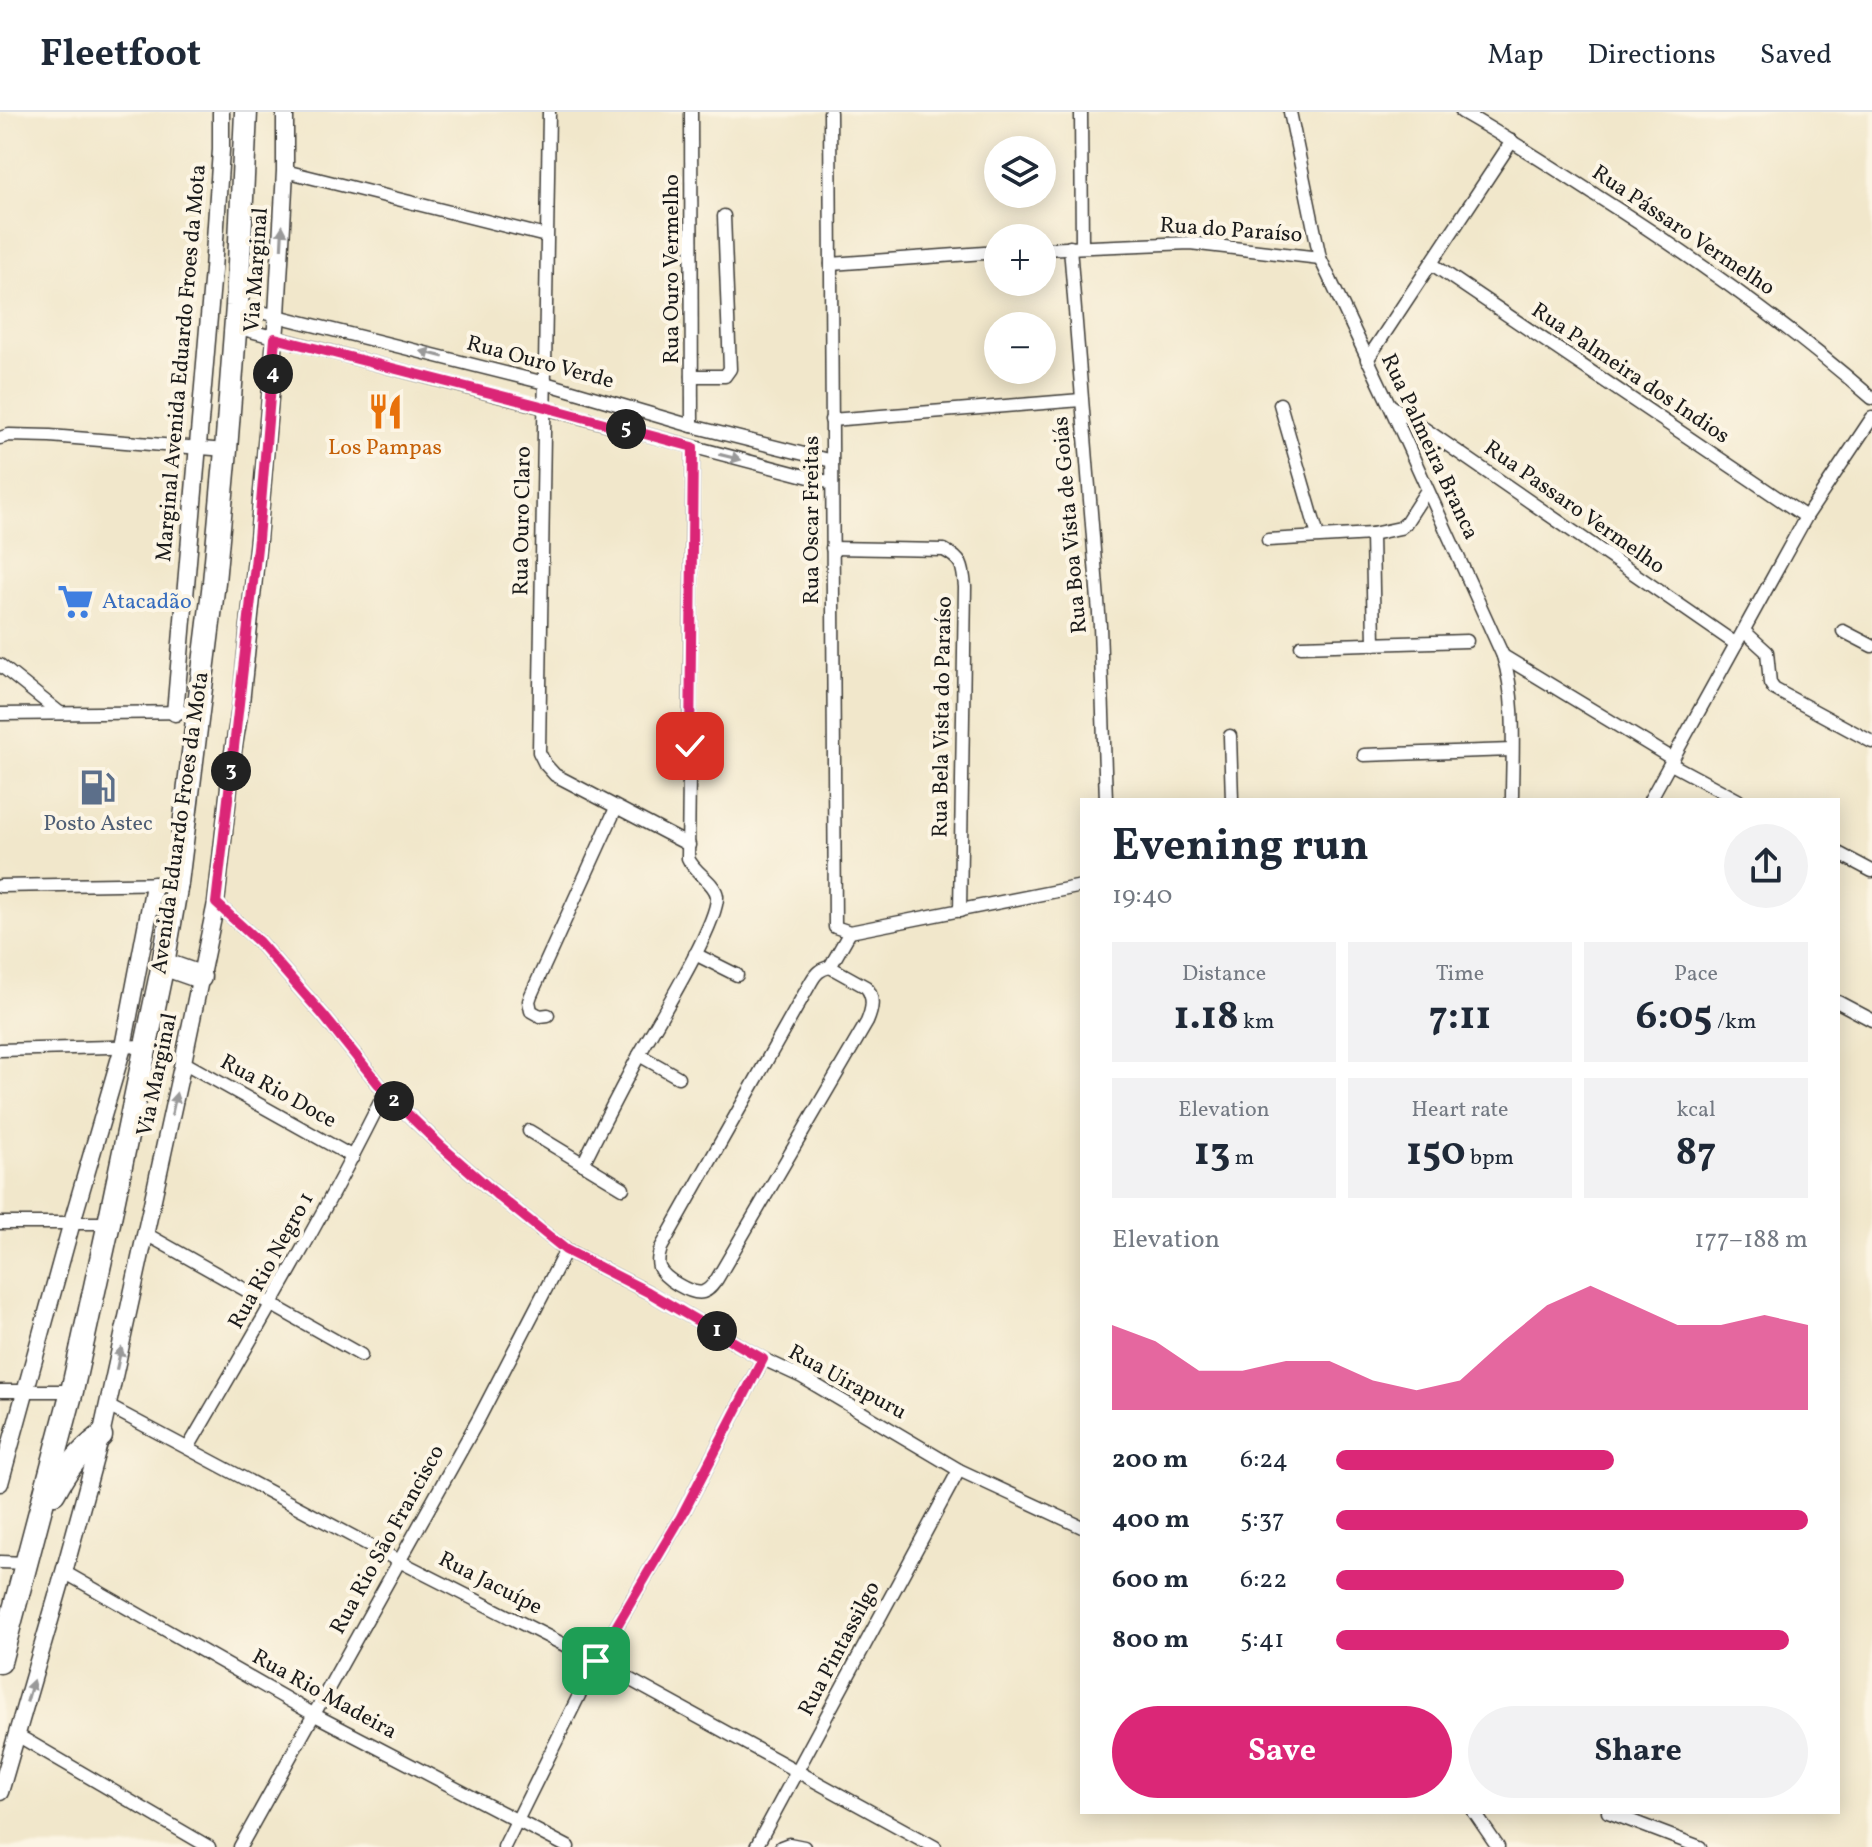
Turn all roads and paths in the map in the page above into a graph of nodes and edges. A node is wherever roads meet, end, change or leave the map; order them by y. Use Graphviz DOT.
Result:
graph roads {
  1 [pos="221,112"];
  2 [pos="246,112"];
  3 [pos="285,112"];
  4 [pos="549,112"];
  5 [pos="691,112"];
  6 [pos="830,112"];
  7 [pos="1081,112"];
  8 [pos="1290,112"];
  9 [pos="1462,112"];
  10 [pos="1512,141"];
  11 [pos="285,171"];
  12 [pos="724,216"];
  13 [pos="546,236"];
  14 [pos="1076,247"];
  15 [pos="1056,248"];
  16 [pos="984,253"];
  17 [pos="1320,258"];
  18 [pos="831,264"];
  19 [pos="1432,264"];
  20 [pos="277,315"];
  21 [pos="236,316"];
  22 [pos="275,338"];
  23 [pos="1367,360"];
  24 [pos="692,376"];
  25 [pos="545,383"];
  26 [pos="1872,398"];
  27 [pos="1081,400"];
  28 [pos="1280,404"];
  29 [pos="1389,404"];
  30 [pos="545,407"];
  31 [pos="1872,418"];
  32 [pos="831,420"];
  33 [pos="692,426"];
  34 [pos="0,438"];
  35 [pos="693,447"];
  36 [pos="199,448"];
  37 [pos="226,450"];
  38 [pos="832,461"];
  39 [pos="832,483"];
  40 [pos="1427,490"];
  41 [pos="1806,517"];
  42 [pos="1372,534"];
  43 [pos="1318,536"];
  44 [pos="1268,540"];
  45 [pos="832,548"];
  46 [pos="1744,631"];
  47 [pos="1843,631"];
  48 [pos="1467,641"];
  49 [pos="1374,644"];
  50 [pos="1736,644"];
  51 [pos="1301,646"];
  52 [pos="1872,646"];
  53 [pos="1503,656"];
  54 [pos="0,665"];
  55 [pos="187,712"];
  56 [pos="60,713"];
  57 [pos="0,714"];
  58 [pos="1230,736"];
  59 [pos="1872,742"];
  60 [pos="1512,750"];
  61 [pos="1364,755"];
  62 [pos="1672,762"];
  63 [pos="1106,798"];
  64 [pos="1232,798"];
  65 [pos="1512,798"];
  66 [pos="1651,798"];
  67 [pos="1735,798"];
  68 [pos="616,808"];
  69 [pos="689,845"];
  70 [pos="1840,854"];
  71 [pos="1872,871"];
  72 [pos="177,883"];
  73 [pos="154,885"];
  74 [pos="0,886"];
  75 [pos="1080,886"];
  76 [pos="216,903"];
  77 [pos="960,911"];
  78 [pos="850,932"];
  79 [pos="695,954"];
  80 [pos="163,964"];
  81 [pos="830,967"];
  82 [pos="737,975"];
  83 [pos="200,977"];
  84 [pos="1840,1003"];
  85 [pos="548,1015"];
  86 [pos="1872,1020"];
  87 [pos="134,1047"];
  88 [pos="0,1050"];
  89 [pos="639,1055"];
  90 [pos="183,1062"];
  91 [pos="678,1077"];
  92 [pos="385,1092"];
  93 [pos="529,1131"];
  94 [pos="353,1157"];
  95 [pos="583,1164"];
  96 [pos="623,1188"];
  97 [pos="72,1222"];
  98 [pos="0,1223"];
  99 [pos="109,1223"];
  100 [pos="146,1234"];
  101 [pos="566,1250"];
  102 [pos="271,1305"];
  103 [pos="361,1355"];
  104 [pos="763,1359"];
  105 [pos="0,1391"];
  106 [pos="25,1391"];
  107 [pos="72,1391"];
  108 [pos="108,1406"];
  109 [pos="101,1436"];
  110 [pos="188,1448"];
  111 [pos="959,1470"];
  112 [pos="0,1483"];
  113 [pos="37,1526"];
  114 [pos="1080,1526"];
  115 [pos="399,1561"];
  116 [pos="0,1562"];
  117 [pos="27,1563"];
  118 [pos="64,1572"];
  119 [pos="596,1661"];
  120 [pos="0,1662"];
  121 [pos="313,1714"];
  122 [pos="17,1735"];
  123 [pos="798,1771"];
  124 [pos="0,1792"];
  125 [pos="1475,1814"];
  126 [pos="1613,1814"];
  127 [pos="518,1821"];
  128 [pos="209,1847"];
  129 [pos="240,1847"];
  130 [pos="504,1847"];
  131 [pos="568,1847"];
  132 [pos="756,1847"];
  133 [pos="781,1847"];
  134 [pos="804,1847"];
  135 [pos="935,1847"];
  136 [pos="1498,1847"];
  137 [pos="1700,1847"];
  1 -- 36 [label="street, Marginal Avenida Eduardo Froes da Mota"];
  2 -- 21 [label="highway, Avenida Eduardo Froes da Mota"];
  3 -- 11 [label="street, Via Marginal"];
  4 -- 13 [label="street, Rua Ouro Claro"];
  5 -- 24 [label="street, Rua Ouro Vermelho"];
  6 -- 18 [label="street, Rua Oscar Freitas"];
  7 -- 14 [label="street, Rua Boa Vista de Goiás"];
  8 -- 17 [label="street, Rua Palmeira Branca"];
  9 -- 10 [label="street, Rua Pássaro Vermelho"];
  10 -- 19 [label="street"];
  10 -- 26 [label="street, Rua Pássaro Vermelho"];
  11 -- 13 [label="street"];
  20 -- 11 [label="street, Via Marginal, one-way"];
  12 -- 24 [label="street"];
  13 -- 25 [label="street, Rua Ouro Claro"];
  14 -- 15 [label="street, Rua do Paraíso"];
  14 -- 17 [label="street, Rua do Paraíso"];
  14 -- 27 [label="street, Rua Boa Vista de Goiás"];
  16 -- 18 [label="street"];
  17 -- 23 [label="street, Rua Palmeira Branca"];
  18 -- 32 [label="street, Rua Oscar Freitas"];
  19 -- 23 [label="street"];
  19 -- 41 [label="street, Rua Palmeira dos Indios"];
  20 -- 21 [label="street, Rua Ouro Verde"];
  20 -- 22 [label="street, Via Marginal"];
  25 -- 20 [label="street, Rua Ouro Verde, one-way"];
  21 -- 22 [label="street, Rua Ouro Verde"];
  21 -- 37 [label="highway, Avenida Eduardo Froes da Mota"];
  22 -- 30 [label="street, Rua Ouro Verde"];
  22 -- 76 [label="street, Via Marginal"];
  23 -- 29 [label="street, Rua Palmeira Branca"];
  24 -- 33 [label="street, Rua Ouro Vermelho"];
  25 -- 30 [label="street, Rua Ouro Claro"];
  25 -- 33 [label="street, Rua Ouro Verde"];
  27 -- 32 [label="street"];
  27 -- 63 [label="street, Rua Boa Vista de Goiás"];
  28 -- 43 [label="street"];
  29 -- 40 [label="street, Rua Palmeira Branca"];
  29 -- 50 [label="street, Rua Passaro Vermelho"];
  30 -- 35 [label="street, Rua Ouro Verde"];
  30 -- 68 [label="street, Rua Ouro Claro"];
  31 -- 41 [label="street"];
  32 -- 38 [label="street, Rua Oscar Freitas"];
  33 -- 38 [label="street, Rua Ouro Verde"];
  34 -- 36 [label="street"];
  35 -- 39 [label="street, Rua Ouro Verde, one-way"];
  35 -- 69 [label="street"];
  36 -- 37 [label="street"];
  36 -- 55 [label="street, Marginal Avenida Eduardo Froes da Mota"];
  37 -- 55 [label="highway, Avenida Eduardo Froes da Mota"];
  38 -- 39 [label="street, Rua Oscar Freitas"];
  39 -- 45 [label="street, Rua Oscar Freitas"];
  40 -- 42 [label="street"];
  40 -- 53 [label="street, Rua Palmeira Branca"];
  41 -- 46 [label="street"];
  42 -- 43 [label="street"];
  42 -- 49 [label="street"];
  43 -- 44 [label="street"];
  45 -- 77 [label="street, Rua Bela Vista do Paraíso"];
  45 -- 78 [label="street, Rua Oscar Freitas"];
  46 -- 50 [label="street"];
  46 -- 59 [label="street"];
  47 -- 52 [label="street"];
  48 -- 49 [label="street"];
  49 -- 51 [label="street"];
  50 -- 62 [label="street"];
  53 -- 60 [label="street, Rua Palmeira Branca"];
  53 -- 62 [label="street"];
  54 -- 56 [label="street"];
  55 -- 56 [label="street"];
  55 -- 72 [label="highway, Avenida Eduardo Froes da Mota"];
  56 -- 57 [label="street"];
  58 -- 64 [label="street"];
  60 -- 61 [label="street"];
  60 -- 65 [label="street, Rua Palmeira Branca"];
  62 -- 66 [label="street"];
  62 -- 67 [label="street"];
  68 -- 69 [label="street, Rua Ouro Claro"];
  68 -- 85 [label="street"];
  69 -- 79 [label="street"];
  70 -- 71 [label="street"];
  72 -- 73 [label="street"];
  72 -- 80 [label="highway, Avenida Eduardo Froes da Mota"];
  73 -- 74 [label="street"];
  73 -- 87 [label="street"];
  75 -- 77 [label="street"];
  76 -- 83 [label="street, Via Marginal"];
  76 -- 92 [label="street, Rua Uirapuru"];
  77 -- 78 [label="street"];
  78 -- 81 [label="street"];
  79 -- 82 [label="street"];
  79 -- 89 [label="street"];
  80 -- 83 [label="highway"];
  80 -- 87 [label="highway, Avenida Eduardo Froes da Mota"];
  81 -- 81 [label="street"];
  83 -- 90 [label="street, Via Marginal"];
  84 -- 86 [label="street"];
  87 -- 88 [label="street"];
  87 -- 97 [label="street"];
  87 -- 99 [label="highway, Avenida Eduardo Froes da Mota"];
  89 -- 91 [label="street"];
  89 -- 95 [label="street"];
  90 -- 94 [label="street, Rua Rio Doce"];
  100 -- 90 [label="street, Via Marginal, one-way"];
  92 -- 94 [label="street, Rua Rio Negro 1"];
  92 -- 101 [label="street, Rua Uirapuru"];
  93 -- 95 [label="street"];
  94 -- 102 [label="street, Rua Rio Negro 1"];
  95 -- 96 [label="street"];
  97 -- 98 [label="street"];
  97 -- 99 [label="street"];
  97 -- 106 [label="street"];
  99 -- 107 [label="highway, Avenida Eduardo Froes da Mota"];
  100 -- 102 [label="street"];
  108 -- 100 [label="street, Via Marginal, one-way"];
  101 -- 104 [label="street, Rua Uirapuru"];
  101 -- 115 [label="street, Rua Rio São Francisco"];
  102 -- 103 [label="street"];
  102 -- 110 [label="street, Rua Rio Negro 1"];
  104 -- 111 [label="street, Rua Uirapuru"];
  104 -- 119 [label="street"];
  105 -- 106 [label="street"];
  106 -- 107 [label="street"];
  106 -- 112 [label="street"];
  107 -- 113 [label="highway, Avenida Eduardo Froes da Mota"];
  108 -- 109 [label="street, Via Marginal"];
  108 -- 110 [label="street, Rua Jacuípe"];
  109 -- 113 [label="highway"];
  109 -- 118 [label="street, Via Marginal"];
  110 -- 115 [label="street, Rua Jacuípe"];
  111 -- 114 [label="street, Rua Uirapuru"];
  111 -- 123 [label="street, Rua Pintassilgo"];
  113 -- 117 [label="highway, Avenida Eduardo Froes da Mota"];
  115 -- 119 [label="street, Rua Jacuípe"];
  115 -- 121 [label="street, Rua Rio São Francisco"];
  116 -- 117 [label="street"];
  117 -- 120 [label="highway, Avenida Eduardo Froes da Mota"];
  118 -- 121 [label="street, Rua Rio Madeira"];
  122 -- 118 [label="street, Via Marginal, one-way"];
  119 -- 123 [label="street, Rua Jacuípe"];
  119 -- 127 [label="street"];
  121 -- 127 [label="street, Rua Rio Madeira"];
  121 -- 129 [label="street, Rua Rio São Francisco"];
  122 -- 124 [label="street, Via Marginal"];
  122 -- 128 [label="street"];
  123 -- 132 [label="street, Rua Pintassilgo"];
  123 -- 135 [label="street, Rua Jacuípe"];
  125 -- 136 [label="street"];
  126 -- 137 [label="street"];
  127 -- 130 [label="street"];
  127 -- 131 [label="street, Rua Rio Madeira"];
  133 -- 134 [label="street"];
}
